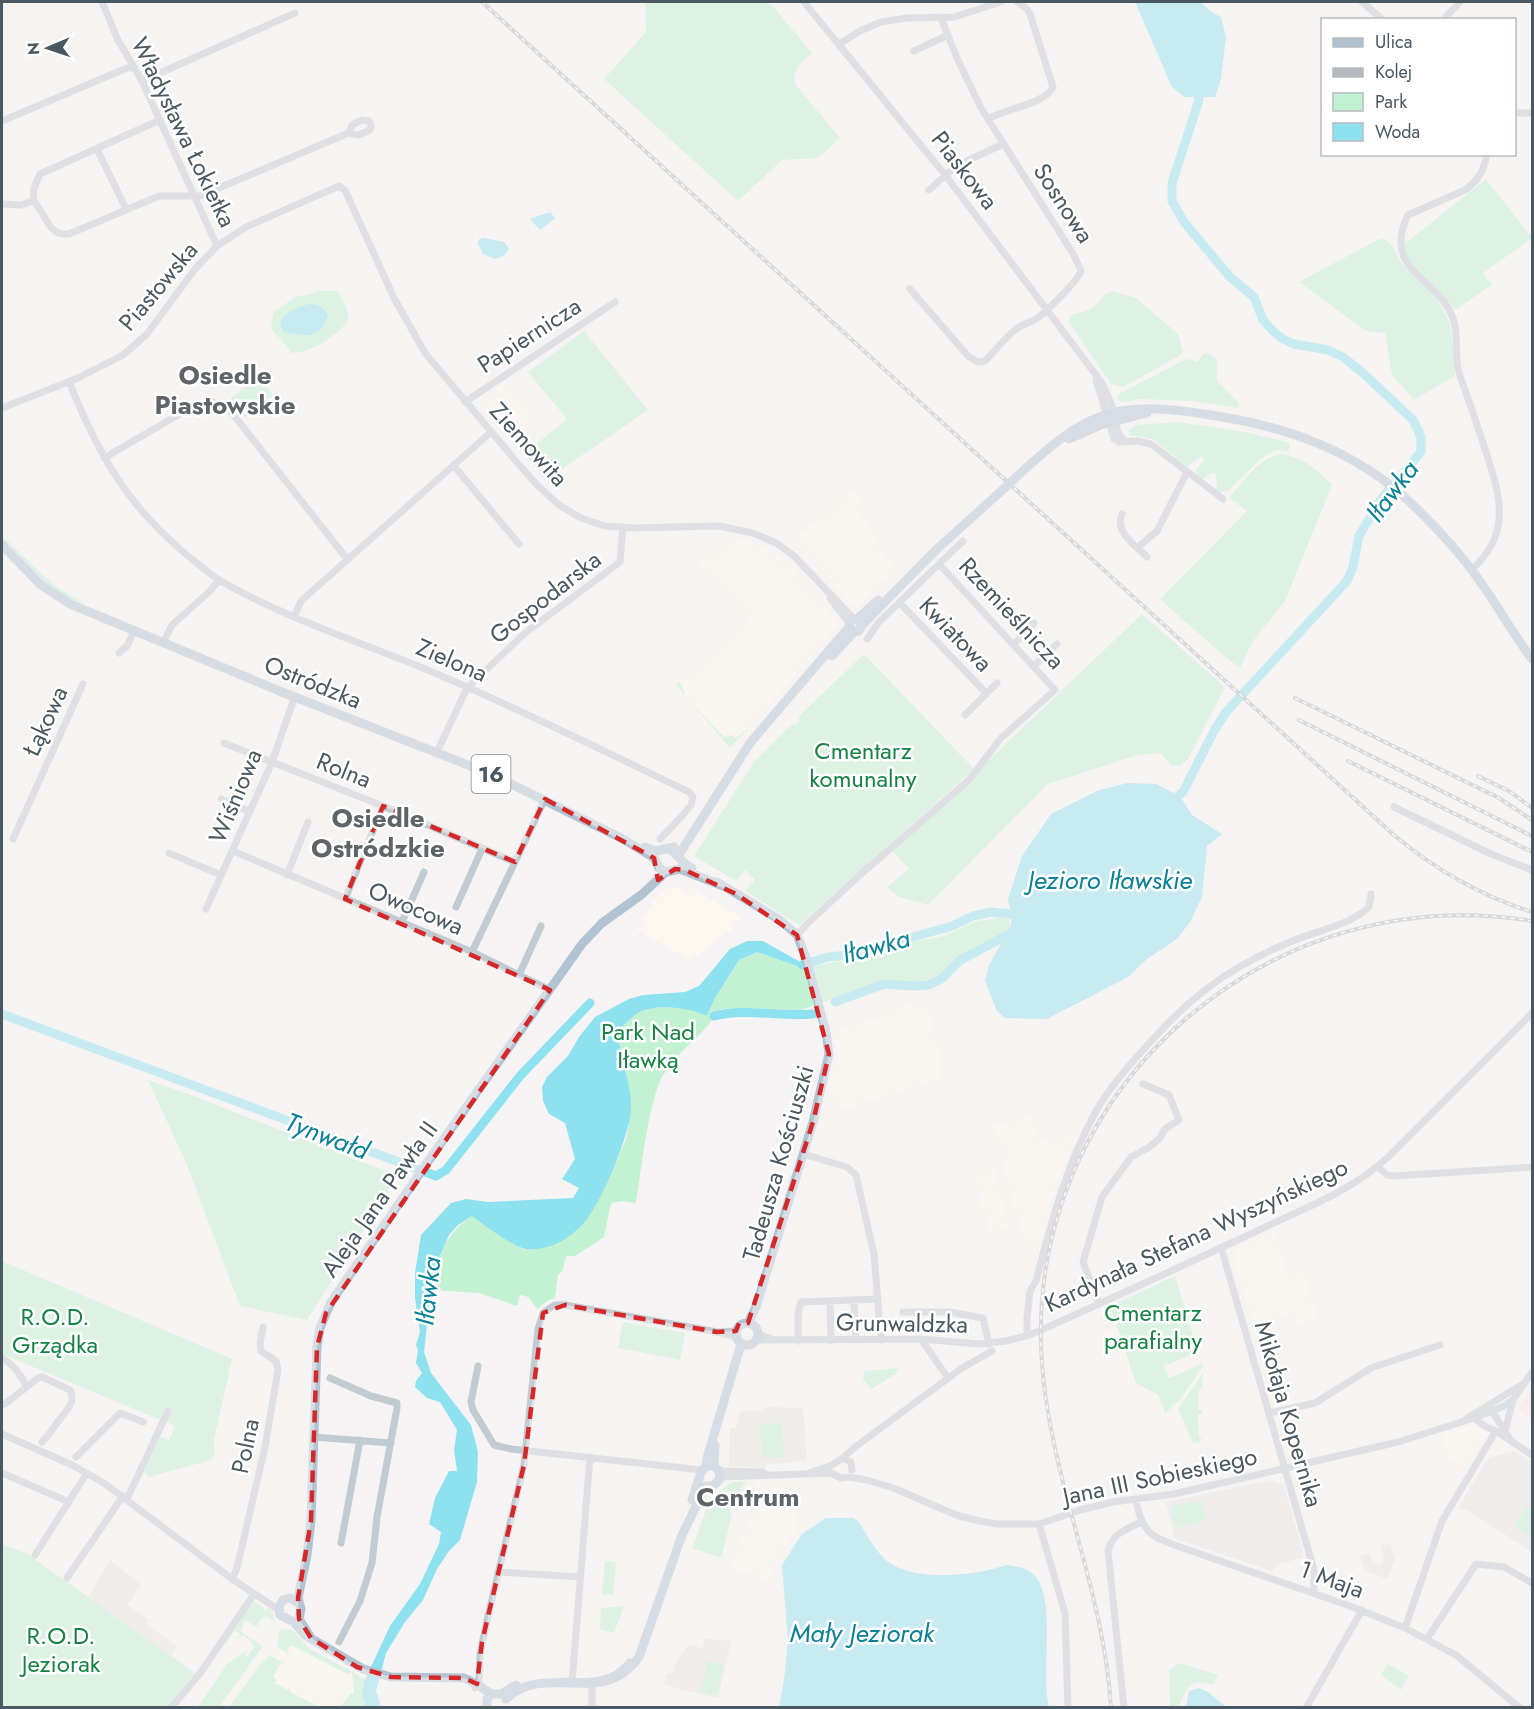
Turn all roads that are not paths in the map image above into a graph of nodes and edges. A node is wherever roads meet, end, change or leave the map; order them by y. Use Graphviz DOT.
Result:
graph roads {
  1 [pos="102,2"];
  2 [pos="804,2"];
  3 [pos="1001,2"];
  4 [pos="1017,2"];
  5 [pos="1362,2"];
  6 [pos="1460,2"];
  7 [pos="295,13"];
  8 [pos="941,18"];
  9 [pos="1381,18"];
  10 [pos="1445,18"];
  11 [pos="948,35"];
  12 [pos="839,44"];
  13 [pos="914,51"];
  14 [pos="135,68"];
  15 [pos="142,81"];
  16 [pos="1516,112"];
  17 [pos="1533,113"];
  18 [pos="988,119"];
  19 [pos="160,120"];
  20 [pos="2,121"];
  21 [pos="351,132"];
  22 [pos="1003,144"];
  23 [pos="97,148"];
  24 [pos="1486,156"];
  25 [pos="946,176"];
  26 [pos="342,187"];
  27 [pos="929,190"];
  28 [pos="195,196"];
  29 [pos="33,201"];
  30 [pos="2,204"];
  31 [pos="126,209"];
  32 [pos="217,246"];
  33 [pos="910,289"];
  34 [pos="615,302"];
  35 [pos="1047,310"];
  36 [pos="69,381"];
  37 [pos="465,402"];
  38 [pos="2,408"];
  39 [pos="1111,418"];
  40 [pos="491,432"];
  41 [pos="104,458"];
  42 [pos="454,466"];
  43 [pos="1186,472"];
  44 [pos="1223,499"];
  45 [pos="1122,514"];
  46 [pos="623,528"];
  47 [pos="963,541"];
  48 [pos="519,544"];
  49 [pos="2,545"];
  50 [pos="1137,548"];
  51 [pos="1147,557"];
  52 [pos="348,560"];
  53 [pos="939,564"];
  54 [pos="1471,570"];
  55 [pos="219,580"];
  56 [pos="899,602"];
  57 [pos="294,617"];
  58 [pos="1034,623"];
  59 [pos="855,626"];
  60 [pos="134,632"];
  61 [pos="163,643"];
  62 [pos="1014,644"];
  63 [pos="1057,644"];
  64 [pos="119,653"];
  65 [pos="1533,659"];
  66 [pos="1034,666"];
  67 [pos="997,683"];
  68 [pos="83,684"];
  69 [pos="467,688"];
  70 [pos="986,693"];
  71 [pos="295,696"];
  72 [pos="965,715"];
  73 [pos="224,743"];
  74 [pos="437,752"];
  75 [pos="272,762"];
  76 [pos="221,799"];
  77 [pos="545,800"];
  78 [pos="382,806"];
  79 [pos="1394,807"];
  80 [pos="250,812"];
  81 [pos="308,822"];
  82 [pos="13,839"];
  83 [pos="660,839"];
  84 [pos="482,849"];
  85 [pos="233,851"];
  86 [pos="169,853"];
  87 [pos="668,860"];
  88 [pos="515,861"];
  89 [pos="1533,870"];
  90 [pos="424,872"];
  91 [pos="221,875"];
  92 [pos="287,875"];
  93 [pos="1371,894"];
  94 [pos="345,899"];
  95 [pos="456,908"];
  96 [pos="206,909"];
  97 [pos="402,922"];
  98 [pos="541,926"];
  99 [pos="797,935"];
  100 [pos="472,952"];
  101 [pos="519,975"];
  102 [pos="550,990"];
  103 [pos="815,995"];
  104 [pos="1533,1013"];
  105 [pos="1143,1084"];
  106 [pos="803,1154"];
  107 [pos="1378,1167"];
  108 [pos="1533,1167"];
  109 [pos="1221,1247"];
  110 [pos="878,1299"];
  111 [pos="830,1300"];
  112 [pos="854,1300"];
  113 [pos="1099,1303"];
  114 [pos="903,1312"];
  115 [pos="750,1324"];
  116 [pos="263,1327"];
  117 [pos="1027,1336"];
  118 [pos="757,1337"];
  119 [pos="740,1339"];
  120 [pos="921,1339"];
  121 [pos="856,1340"];
  122 [pos="881,1340"];
  123 [pos="798,1341"];
  124 [pos="831,1341"];
  125 [pos="1440,1345"];
  126 [pos="991,1347"];
  127 [pos="2,1359"];
  128 [pos="478,1365"];
  129 [pos="1533,1372"];
  130 [pos="330,1378"];
  131 [pos="948,1378"];
  132 [pos="1525,1383"];
  133 [pos="26,1387"];
  134 [pos="1513,1400"];
  135 [pos="5,1404"];
  136 [pos="1490,1408"];
  137 [pos="168,1411"];
  138 [pos="1269,1413"];
  139 [pos="1474,1418"];
  140 [pos="1464,1420"];
  141 [pos="143,1422"];
  142 [pos="1496,1431"];
  143 [pos="1505,1431"];
  144 [pos="2,1434"];
  145 [pos="314,1437"];
  146 [pos="360,1440"];
  147 [pos="42,1442"];
  148 [pos="1512,1442"];
  149 [pos="391,1443"];
  150 [pos="526,1451"];
  151 [pos="1533,1455"];
  152 [pos="76,1457"];
  153 [pos="590,1457"];
  154 [pos="843,1461"];
  155 [pos="1285,1469"];
  156 [pos="2,1473"];
  157 [pos="87,1473"];
  158 [pos="710,1474"];
  159 [pos="806,1474"];
  160 [pos="835,1474"];
  161 [pos="850,1474"];
  162 [pos="125,1498"];
  163 [pos="1136,1500"];
  164 [pos="69,1502"];
  165 [pos="1141,1522"];
  166 [pos="1039,1524"];
  167 [pos="341,1543"];
  168 [pos="35,1555"];
  169 [pos="498,1572"];
  170 [pos="580,1577"];
  171 [pos="67,1578"];
  172 [pos="232,1579"];
  173 [pos="1533,1583"];
  174 [pos="1314,1593"];
  175 [pos="254,1594"];
  176 [pos="287,1603"];
  177 [pos="1362,1610"];
  178 [pos="295,1618"];
  179 [pos="1405,1628"];
  180 [pos="1427,1639"];
  181 [pos="339,1642"];
  182 [pos="572,1683"];
  183 [pos="476,1686"];
  184 [pos="592,1687"];
  185 [pos="497,1700"];
  186 [pos="171,1707"];
  187 [pos="592,1707"];
  188 [pos="1068,1707"];
  189 [pos="1124,1707"];
  190 [pos="1306,1707"];
  191 [pos="1520,1707"];
  1 -- 14 [label="street, Władysława Łokietka"];
  2 -- 12 [label="street, Piaskowa"];
  3 -- 8 [label="street"];
  4 -- 18 [label="street"];
  5 -- 9 [label="street"];
  6 -- 10 [label="street"];
  7 -- 15 [label="street"];
  8 -- 11 [label="street, Sosnowa"];
  8 -- 12 [label="street"];
  11 -- 13 [label="street"];
  11 -- 18 [label="street, Sosnowa"];
  12 -- 25 [label="street, Piaskowa"];
  14 -- 15 [label="street, Władysława Łokietka"];
  14 -- 20 [label="street"];
  15 -- 19 [label="street, Władysława Łokietka"];
  16 -- 17 [label="street"];
  18 -- 22 [label="street, Sosnowa"];
  19 -- 23 [label="street"];
  19 -- 28 [label="street, Władysława Łokietka"];
  21 -- 28 [label="street"];
  22 -- 25 [label="street"];
  22 -- 35 [label="street, Sosnowa"];
  23 -- 29 [label="street"];
  23 -- 31 [label="street"];
  24 -- 54 [label="street"];
  25 -- 27 [label="street"];
  25 -- 35 [label="street, Piaskowa"];
  26 -- 32 [label="street, Piastowska"];
  26 -- 37 [label="street, Ziemowita"];
  28 -- 31 [label="street"];
  28 -- 32 [label="street, Władysława Łokietka"];
  29 -- 30 [label="street"];
  29 -- 31 [label="street"];
  32 -- 36 [label="street, Piastowska"];
  33 -- 35 [label="street, Sosnowa"];
  34 -- 37 [label="street, Papiernicza"];
  35 -- 39 [label="street, Piaskowa"];
  36 -- 38 [label="street, Piastowska"];
  36 -- 41 [label="street, Zielona"];
  37 -- 40 [label="street, Ziemowita"];
  39 -- 43 [label="street, Piaskowa"];
  39 -- 54 [label="main road, Aleja Jana Pawła II"];
  39 -- 59 [label="main road, Aleja Jana Pawła II, bridge"];
  40 -- 42 [label="street"];
  40 -- 46 [label="street, Ziemowita"];
  41 -- 52 [label="street"];
  41 -- 55 [label="street, Zielona"];
  42 -- 48 [label="street"];
  42 -- 52 [label="street"];
  43 -- 44 [label="street"];
  43 -- 50 [label="street"];
  45 -- 50 [label="street"];
  46 -- 59 [label="street, Ziemowita"];
  46 -- 69 [label="street, Gospodarska"];
  47 -- 53 [label="street"];
  49 -- 60 [label="main road, Ostródzka / 16"];
  50 -- 51 [label="street"];
  52 -- 57 [label="street"];
  53 -- 56 [label="street"];
  53 -- 62 [label="street, Rzemieślnicza"];
  54 -- 65 [label="main road, Aleja Jana Pawła II"];
  55 -- 57 [label="street, Zielona"];
  55 -- 61 [label="street"];
  56 -- 59 [label="street, Ziemowita"];
  56 -- 70 [label="street, Kwiatowa"];
  57 -- 69 [label="street, Zielona"];
  58 -- 62 [label="street"];
  59 -- 87 [label="main road, Aleja Jana Pawła II"];
  60 -- 61 [label="main road, Ostródzka / 16"];
  60 -- 64 [label="street"];
  61 -- 71 [label="main road, Ostródzka / 16"];
  62 -- 66 [label="street, Rzemieślnicza"];
  63 -- 66 [label="street"];
  66 -- 99 [label="street, Rzemieślnicza"];
  67 -- 70 [label="street"];
  68 -- 82 [label="street, Łąkowa"];
  69 -- 74 [label="street, Gospodarska"];
  69 -- 83 [label="street, Zielona"];
  70 -- 72 [label="street"];
  71 -- 74 [label="main road, Ostródzka / 16"];
  71 -- 75 [label="street, Wiśniowa"];
  73 -- 75 [label="street, Rolna"];
  74 -- 77 [label="main road, Ostródzka / 16"];
  75 -- 78 [label="street, Rolna"];
  75 -- 80 [label="street, Wiśniowa"];
  76 -- 80 [label="street"];
  77 -- 87 [label="main road, Ostródzka / 16"];
  77 -- 88 [label="street"];
  78 -- 84 [label="street, Rolna"];
  78 -- 94 [label="street"];
  79 -- 89 [label="street"];
  80 -- 85 [label="street, Wiśniowa"];
  81 -- 92 [label="street"];
  84 -- 88 [label="street, Rolna"];
  84 -- 95 [label="street"];
  85 -- 91 [label="street, Wiśniowa"];
  85 -- 92 [label="street, Owocowa"];
  86 -- 91 [label="street"];
  87 -- 99 [label="main road, Ostródzka / 16"];
  87 -- 102 [label="main road, Aleja Jana Pawła II"];
  88 -- 100 [label="street"];
  90 -- 97 [label="street"];
  91 -- 96 [label="street, Wiśniowa"];
  92 -- 94 [label="street, Owocowa"];
  93 -- 117 [label="street"];
  94 -- 97 [label="street, Owocowa"];
  97 -- 100 [label="street, Owocowa"];
  98 -- 101 [label="street"];
  99 -- 103 [label="main road, Ostródzka / 16"];
  100 -- 101 [label="street, Owocowa"];
  101 -- 102 [label="street, Owocowa"];
  102 -- 145 [label="main road, Aleja Jana Pawła II"];
  103 -- 106 [label="main road, Tadeusza Kościuszki / 16"];
  104 -- 107 [label="street, Kardynała Stefana Wyszyńskiego"];
  105 -- 113 [label="street"];
  106 -- 110 [label="street"];
  106 -- 115 [label="main road, Tadeusza Kościuszki / 16"];
  107 -- 108 [label="street"];
  107 -- 109 [label="street, Kardynała Stefana Wyszyńskiego"];
  109 -- 113 [label="street, Kardynała Stefana Wyszyńskiego"];
  109 -- 138 [label="street, Mikołaja Kopernika"];
  110 -- 112 [label="street"];
  110 -- 122 [label="street"];
  111 -- 112 [label="street"];
  111 -- 123 [label="street"];
  111 -- 124 [label="street"];
  112 -- 121 [label="street"];
  113 -- 117 [label="street, Kardynała Stefana Wyszyńskiego"];
  114 -- 126 [label="street"];
  115 -- 118 [label="main road"];
  115 -- 119 [label="main road"];
  116 -- 172 [label="street, Polna"];
  117 -- 126 [label="street, Grunwaldzka"];
  118 -- 119 [label="main road"];
  118 -- 123 [label="street, Grunwaldzka"];
  119 -- 150 [label="street"];
  119 -- 158 [label="main road"];
  120 -- 122 [label="street, Grunwaldzka"];
  120 -- 126 [label="street, Grunwaldzka"];
  120 -- 131 [label="street"];
  121 -- 122 [label="street, Grunwaldzka"];
  121 -- 124 [label="street, Grunwaldzka"];
  123 -- 124 [label="street, Grunwaldzka"];
  125 -- 138 [label="street"];
  126 -- 131 [label="street"];
  127 -- 133 [label="street"];
  128 -- 150 [label="street"];
  129 -- 132 [label="street"];
  130 -- 149 [label="street"];
  131 -- 154 [label="street"];
  132 -- 134 [label="street"];
  132 -- 136 [label="street"];
  133 -- 135 [label="street"];
  133 -- 147 [label="street"];
  134 -- 136 [label="street"];
  134 -- 143 [label="street"];
  136 -- 139 [label="street, Jana III Sobieskiego"];
  136 -- 140 [label="street, Jana III Sobieskiego"];
  136 -- 142 [label="street"];
  136 -- 143 [label="street"];
  137 -- 162 [label="street"];
  138 -- 155 [label="street, Mikołaja Kopernika"];
  139 -- 140 [label="street, Jana III Sobieskiego"];
  139 -- 142 [label="street"];
  140 -- 155 [label="street, Jana III Sobieskiego"];
  141 -- 152 [label="street"];
  142 -- 148 [label="street"];
  142 -- 179 [label="street"];
  143 -- 148 [label="street"];
  144 -- 157 [label="street"];
  145 -- 146 [label="street"];
  145 -- 176 [label="main road, Aleja Jana Pawła II"];
  146 -- 149 [label="street"];
  146 -- 167 [label="street"];
  148 -- 151 [label="street"];
  149 -- 181 [label="street"];
  150 -- 153 [label="street"];
  150 -- 169 [label="street"];
  153 -- 158 [label="street"];
  153 -- 170 [label="street"];
  154 -- 159 [label="street"];
  154 -- 160 [label="street"];
  154 -- 161 [label="street"];
  155 -- 163 [label="street, Jana III Sobieskiego"];
  155 -- 174 [label="street, Mikołaja Kopernika"];
  156 -- 164 [label="street"];
  157 -- 162 [label="street"];
  157 -- 164 [label="street"];
  158 -- 159 [label="street"];
  158 -- 184 [label="main road"];
  159 -- 160 [label="street"];
  160 -- 161 [label="street"];
  161 -- 166 [label="street, Jana III Sobieskiego"];
  162 -- 171 [label="street"];
  162 -- 172 [label="street"];
  163 -- 165 [label="street"];
  163 -- 166 [label="street, Jana III Sobieskiego"];
  164 -- 168 [label="street"];
  165 -- 174 [label="street, 1 Maja"];
  165 -- 189 [label="street"];
  166 -- 188 [label="street"];
  169 -- 170 [label="street"];
  169 -- 183 [label="street"];
  170 -- 182 [label="street"];
  172 -- 175 [label="street"];
  173 -- 180 [label="street"];
  174 -- 177 [label="street, 1 Maja"];
  175 -- 176 [label="street"];
  175 -- 186 [label="street"];
  176 -- 178 [label="main road, Aleja Jana Pawła II"];
  176 -- 178 [label="main road"];
  177 -- 179 [label="street, 1 Maja"];
  177 -- 190 [label="street"];
  178 -- 183 [label="main road"];
  179 -- 180 [label="street, 1 Maja"];
  180 -- 191 [label="street, 1 Maja"];
  182 -- 184 [label="main road"];
  182 -- 185 [label="main road"];
  183 -- 185 [label="main road"];
  184 -- 185 [label="main road"];
  184 -- 187 [label="street"];
}
